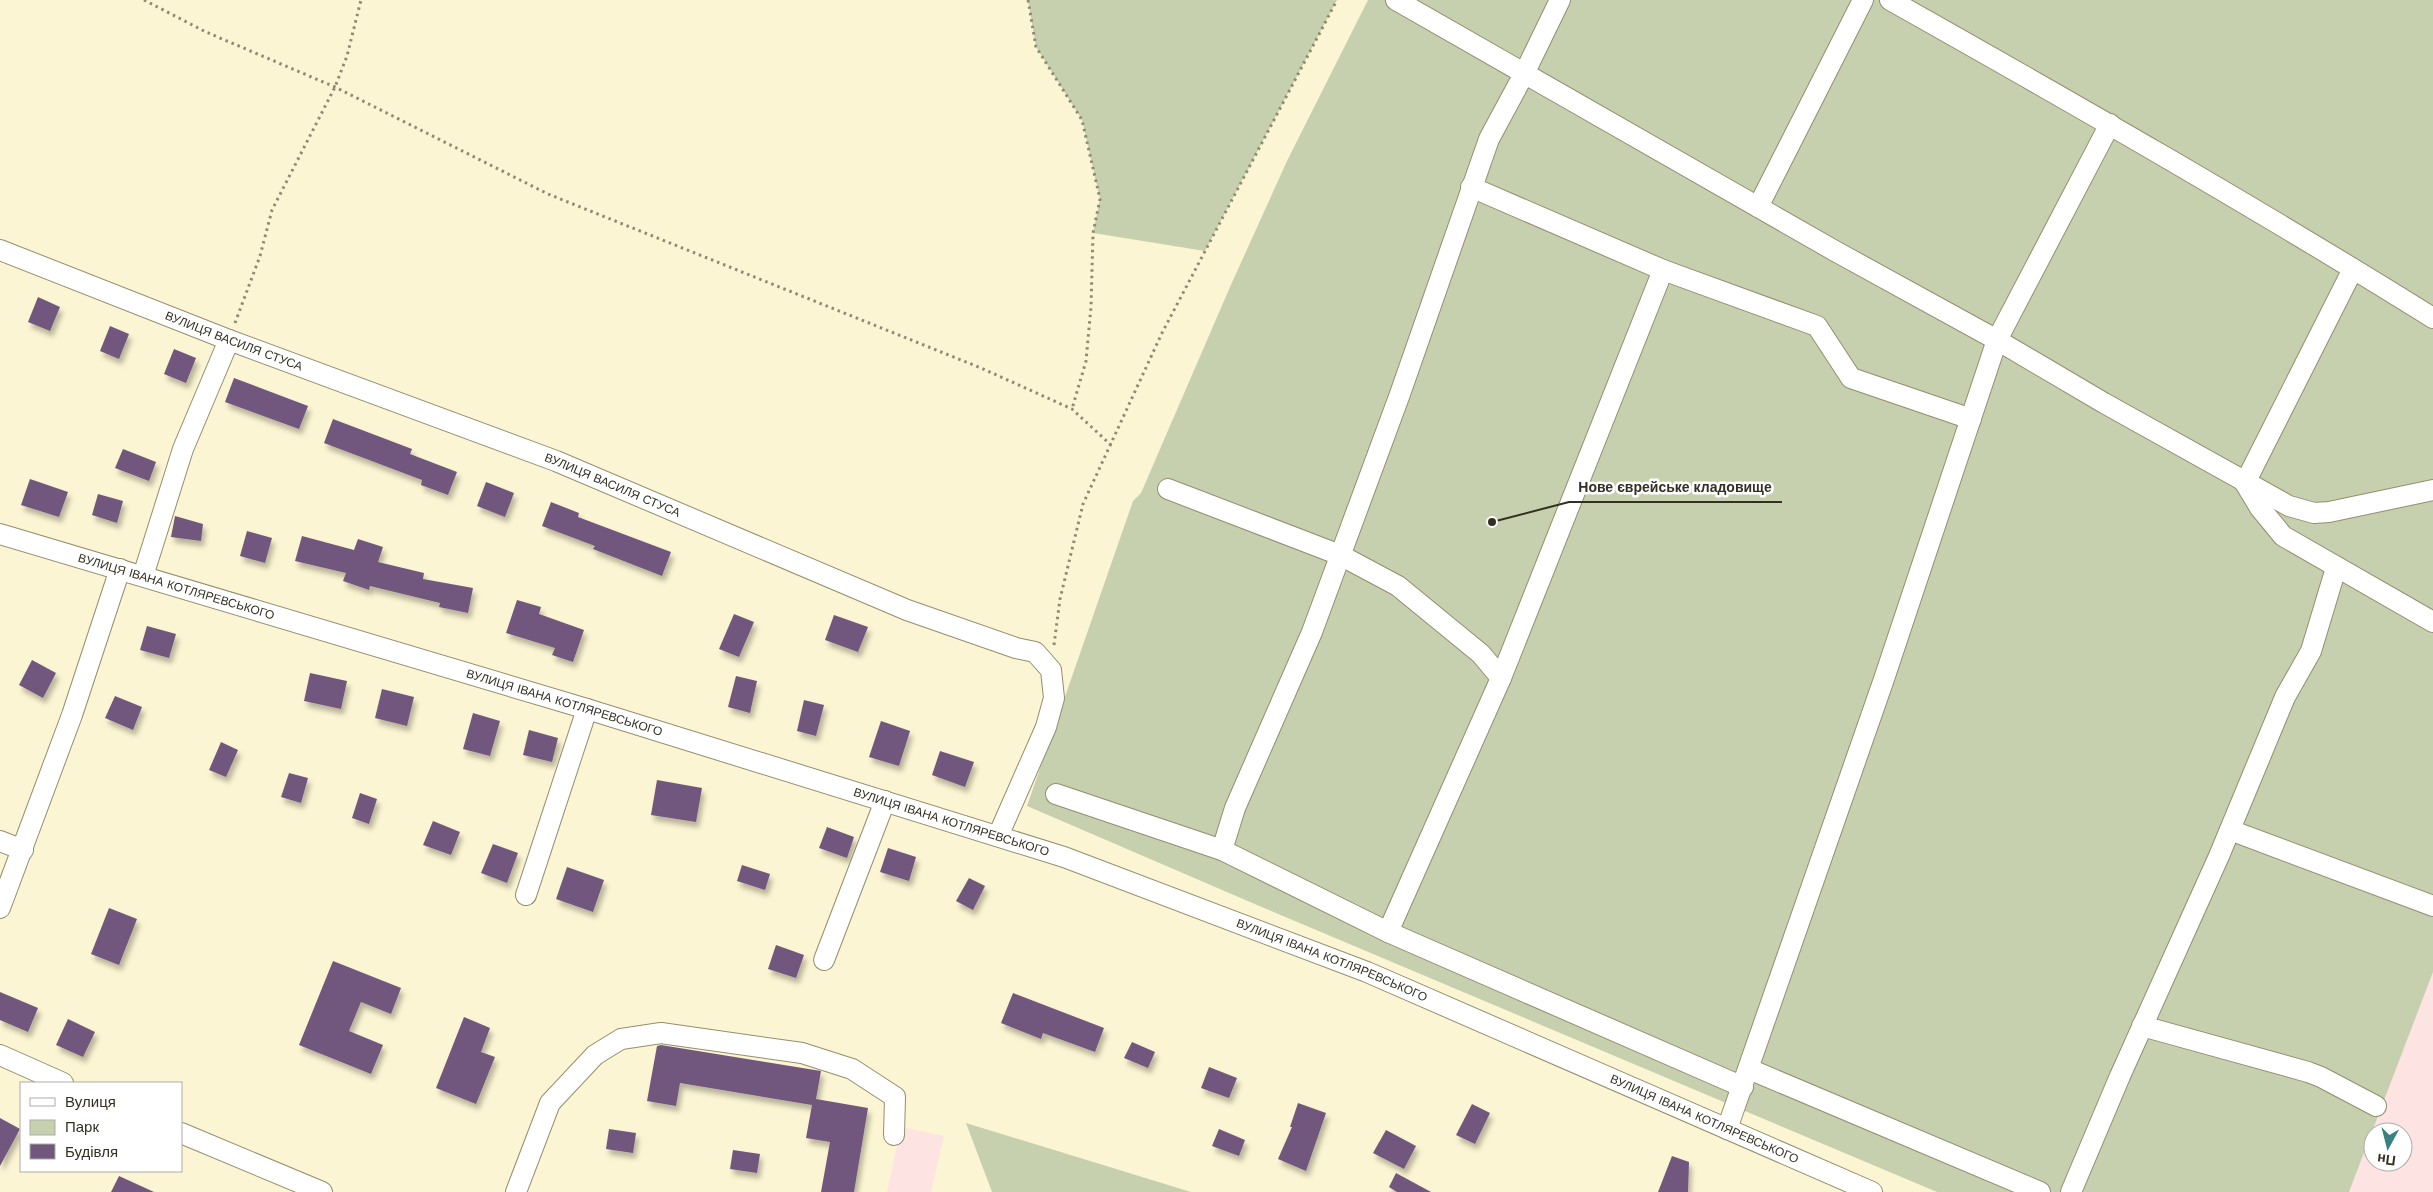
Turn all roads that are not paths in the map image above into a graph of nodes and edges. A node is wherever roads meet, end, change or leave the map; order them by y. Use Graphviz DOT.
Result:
graph roads {
  1 [pos="1396,0"];
  2 [pos="1560,0"];
  3 [pos="1863,0"];
  4 [pos="1890,0"];
  5 [pos="1524,74"];
  6 [pos="2110,124"];
  7 [pos="1471,187"];
  8 [pos="1758,208"];
  9 [pos="0,250"];
  10 [pos="2354,268"];
  11 [pos="1663,270"];
  12 [pos="2433,318"];
  13 [pos="229,340"];
  14 [pos="1998,340"];
  15 [pos="1971,419"];
  16 [pos="2245,483"];
  17 [pos="1168,490"];
  18 [pos="2433,490"];
  19 [pos="0,534"];
  20 [pos="1340,555"];
  21 [pos="2336,568"];
  22 [pos="120,569"];
  23 [pos="143,576"];
  24 [pos="2433,622"];
  25 [pos="1501,678"];
  26 [pos="587,709"];
  27 [pos="1056,794"];
  28 [pos="885,801"];
  29 [pos="2230,830"];
  30 [pos="998,836"];
  31 [pos="0,841"];
  32 [pos="23,850"];
  33 [pos="1222,850"];
  34 [pos="526,895"];
  35 [pos="2433,906"];
  36 [pos="0,908"];
  37 [pos="1388,932"];
  38 [pos="824,960"];
  39 [pos="2142,1026"];
  40 [pos="0,1054"];
  41 [pos="1746,1078"];
  42 [pos="61,1082"];
  43 [pos="2376,1106"];
  44 [pos="1727,1129"];
  45 [pos="182,1133"];
  46 [pos="894,1135"];
  47 [pos="322,1192"];
  48 [pos="516,1192"];
  49 [pos="1872,1192"];
  50 [pos="2040,1192"];
  51 [pos="2071,1192"];
  1 -- 5 [label="street"];
  2 -- 5 [label="street"];
  3 -- 8 [label="street"];
  4 -- 6 [label="street"];
  5 -- 7 [label="street"];
  5 -- 8 [label="street"];
  6 -- 10 [label="street"];
  6 -- 14 [label="street"];
  7 -- 11 [label="street"];
  7 -- 20 [label="street"];
  8 -- 14 [label="street"];
  9 -- 13 [label="street, ВУЛИЦЯ ВАСИЛЯ СТУСА"];
  10 -- 12 [label="street"];
  10 -- 16 [label="street"];
  11 -- 15 [label="street"];
  11 -- 25 [label="street"];
  13 -- 23 [label="street"];
  13 -- 30 [label="street, ВУЛИЦЯ ВАСИЛЯ СТУСА"];
  14 -- 15 [label="street"];
  14 -- 16 [label="street"];
  15 -- 41 [label="street"];
  16 -- 18 [label="street"];
  16 -- 21 [label="street"];
  17 -- 20 [label="street"];
  19 -- 22 [label="street, ВУЛИЦЯ ІВАНА КОТЛЯРЕВСЬКОГО"];
  20 -- 25 [label="street"];
  20 -- 33 [label="street"];
  21 -- 24 [label="street"];
  21 -- 29 [label="street"];
  22 -- 23 [label="street, ВУЛИЦЯ ІВАНА КОТЛЯРЕВСЬКОГО"];
  22 -- 32 [label="street"];
  23 -- 26 [label="street, ВУЛИЦЯ ІВАНА КОТЛЯРЕВСЬКОГО"];
  25 -- 37 [label="street"];
  26 -- 28 [label="street, ВУЛИЦЯ ІВАНА КОТЛЯРЕВСЬКОГО"];
  26 -- 34 [label="street"];
  27 -- 33 [label="street"];
  28 -- 30 [label="street, ВУЛИЦЯ ІВАНА КОТЛЯРЕВСЬКОГО"];
  28 -- 38 [label="street"];
  29 -- 35 [label="street"];
  29 -- 39 [label="street"];
  30 -- 44 [label="street, ВУЛИЦЯ ІВАНА КОТЛЯРЕВСЬКОГО"];
  31 -- 32 [label="street"];
  32 -- 36 [label="street"];
  33 -- 37 [label="street"];
  37 -- 41 [label="street"];
  39 -- 43 [label="street"];
  39 -- 51 [label="street"];
  40 -- 42 [label="street"];
  41 -- 44 [label="street"];
  41 -- 50 [label="street"];
  44 -- 49 [label="street, ВУЛИЦЯ ІВАНА КОТЛЯРЕВСЬКОГО"];
  45 -- 47 [label="street"];
  46 -- 48 [label="street"];
}
